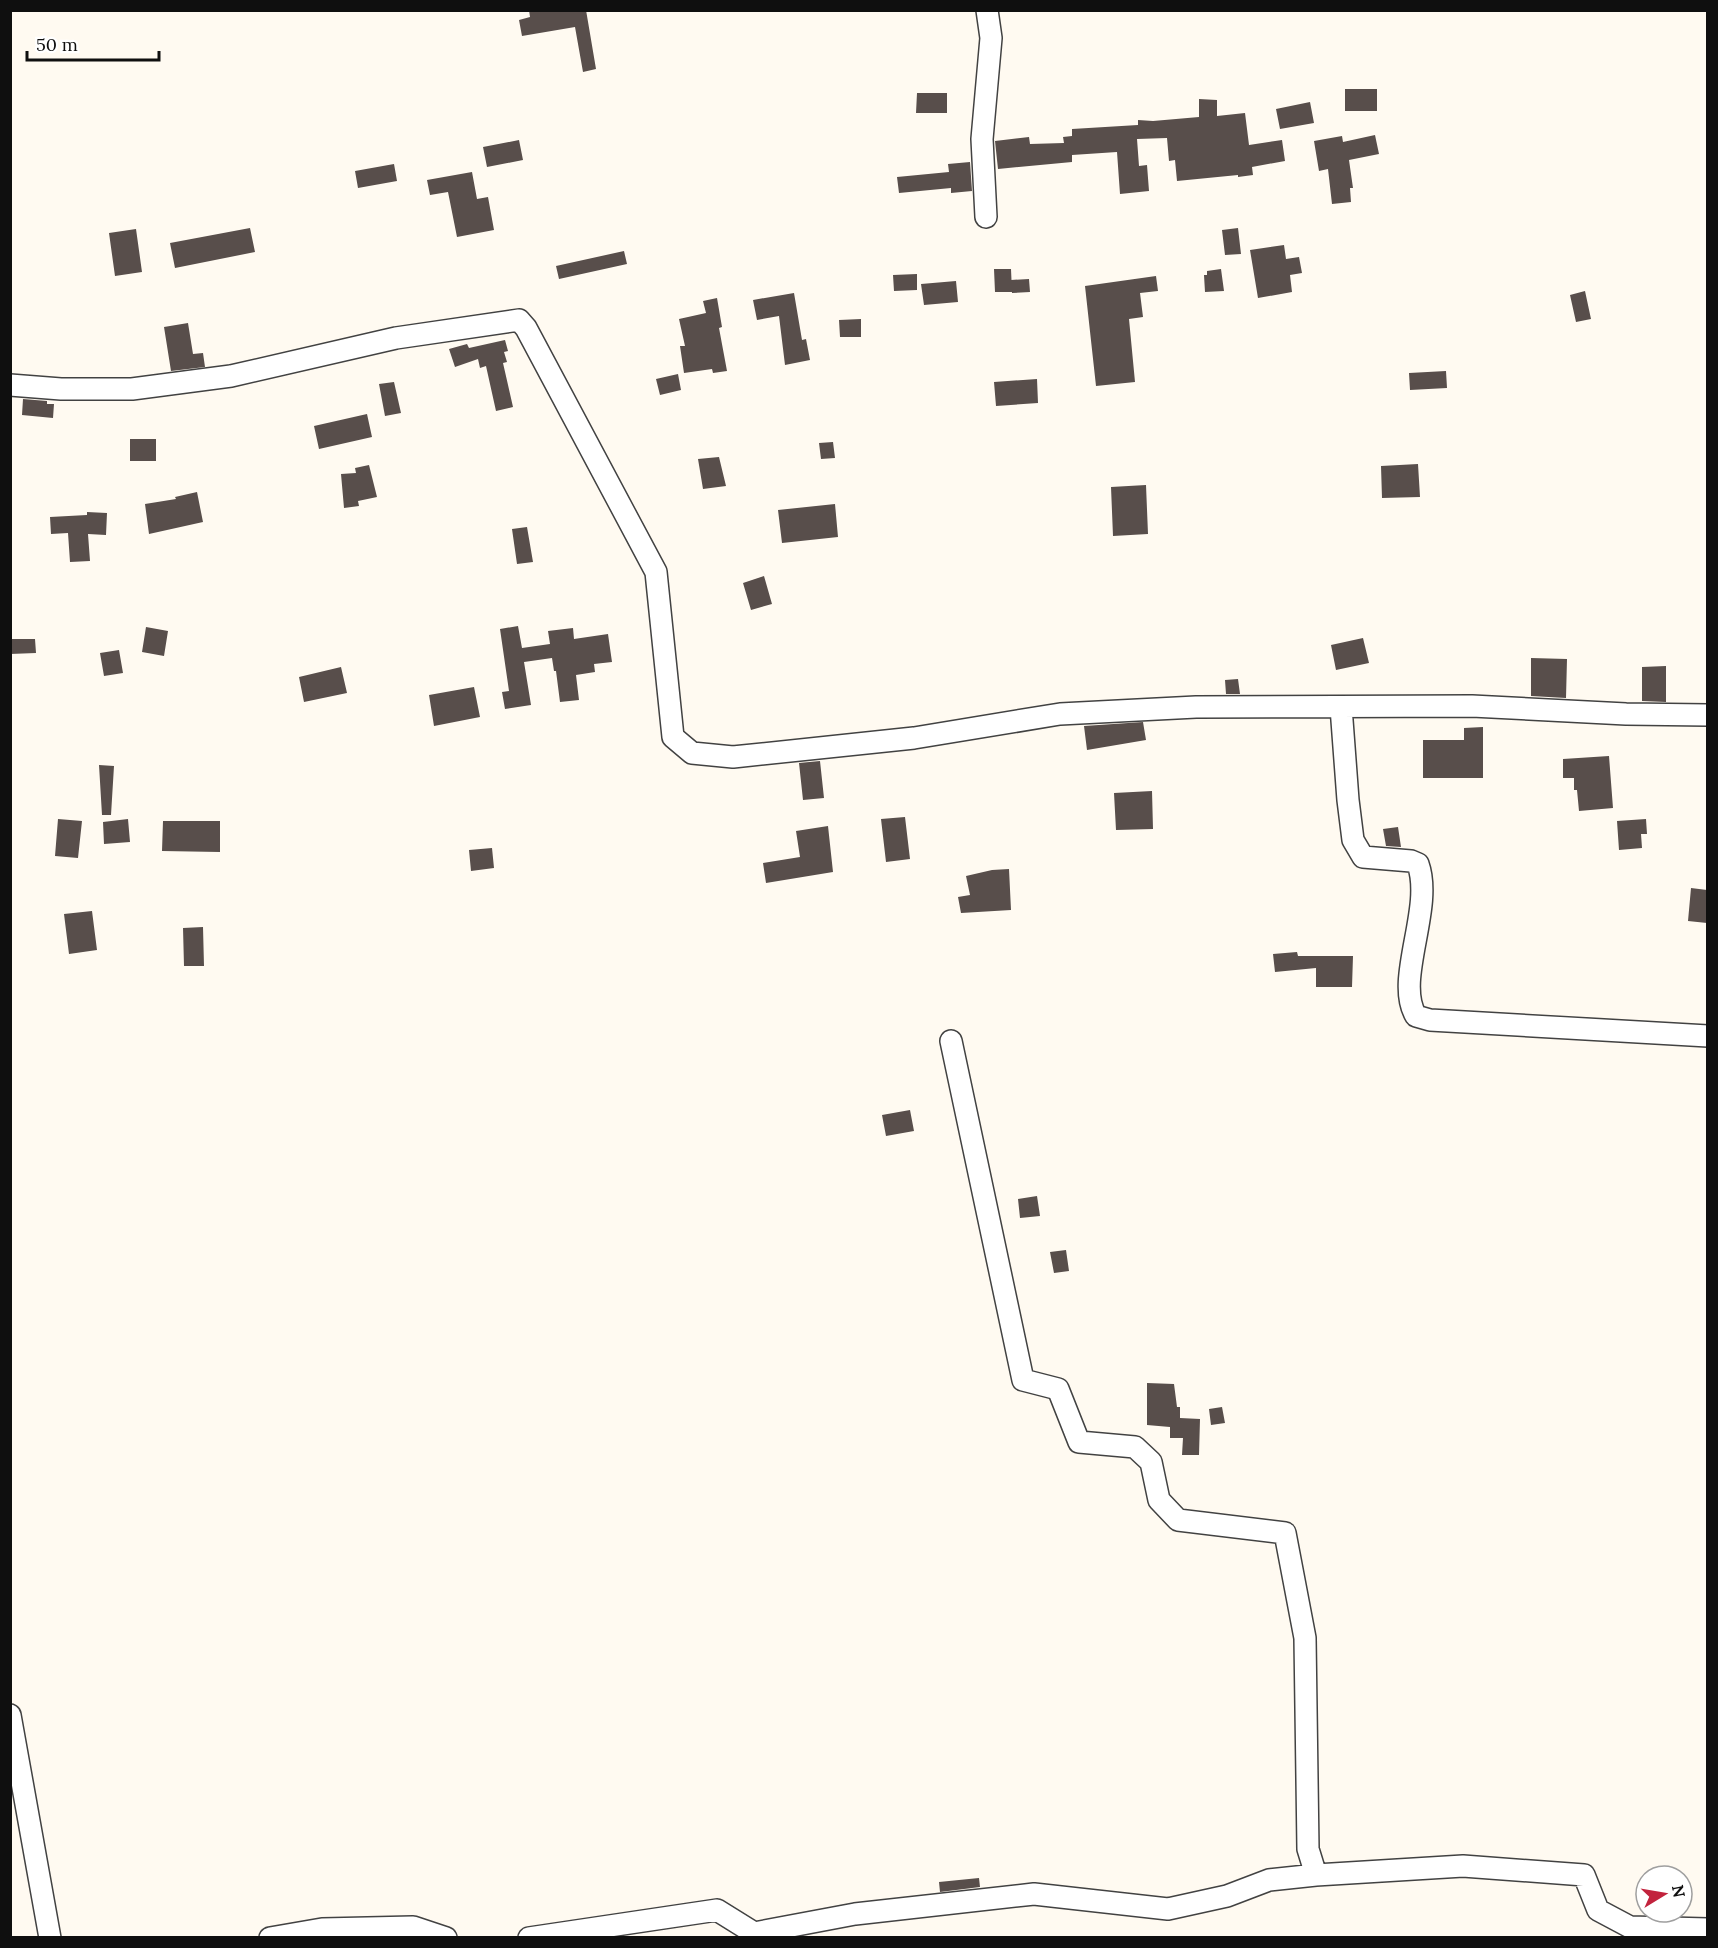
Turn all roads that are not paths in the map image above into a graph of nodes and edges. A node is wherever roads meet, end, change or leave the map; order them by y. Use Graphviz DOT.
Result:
graph roads {
  1 [pos="987,10"];
  2 [pos="986,217"];
  3 [pos="10,385"];
  4 [pos="1341,708"];
  5 [pos="1707,715"];
  6 [pos="1707,1036"];
  7 [pos="951,1041"];
  8 [pos="10,1715"];
  9 [pos="1316,1875"];
  10 [pos="1707,1929"];
  11 [pos="351,1933"];
  12 [pos="50,1938"];
  13 [pos="270,1938"];
  14 [pos="446,1938"];
  15 [pos="529,1938"];
  1 -- 2 [label="street"];
  3 -- 4 [label="street"];
  4 -- 5 [label="street"];
  4 -- 6 [label="street"];
  7 -- 9 [label="street"];
  8 -- 12 [label="street"];
  9 -- 10 [label="street"];
  9 -- 15 [label="street"];
  11 -- 13 [label="street"];
  11 -- 14 [label="street"];
}
